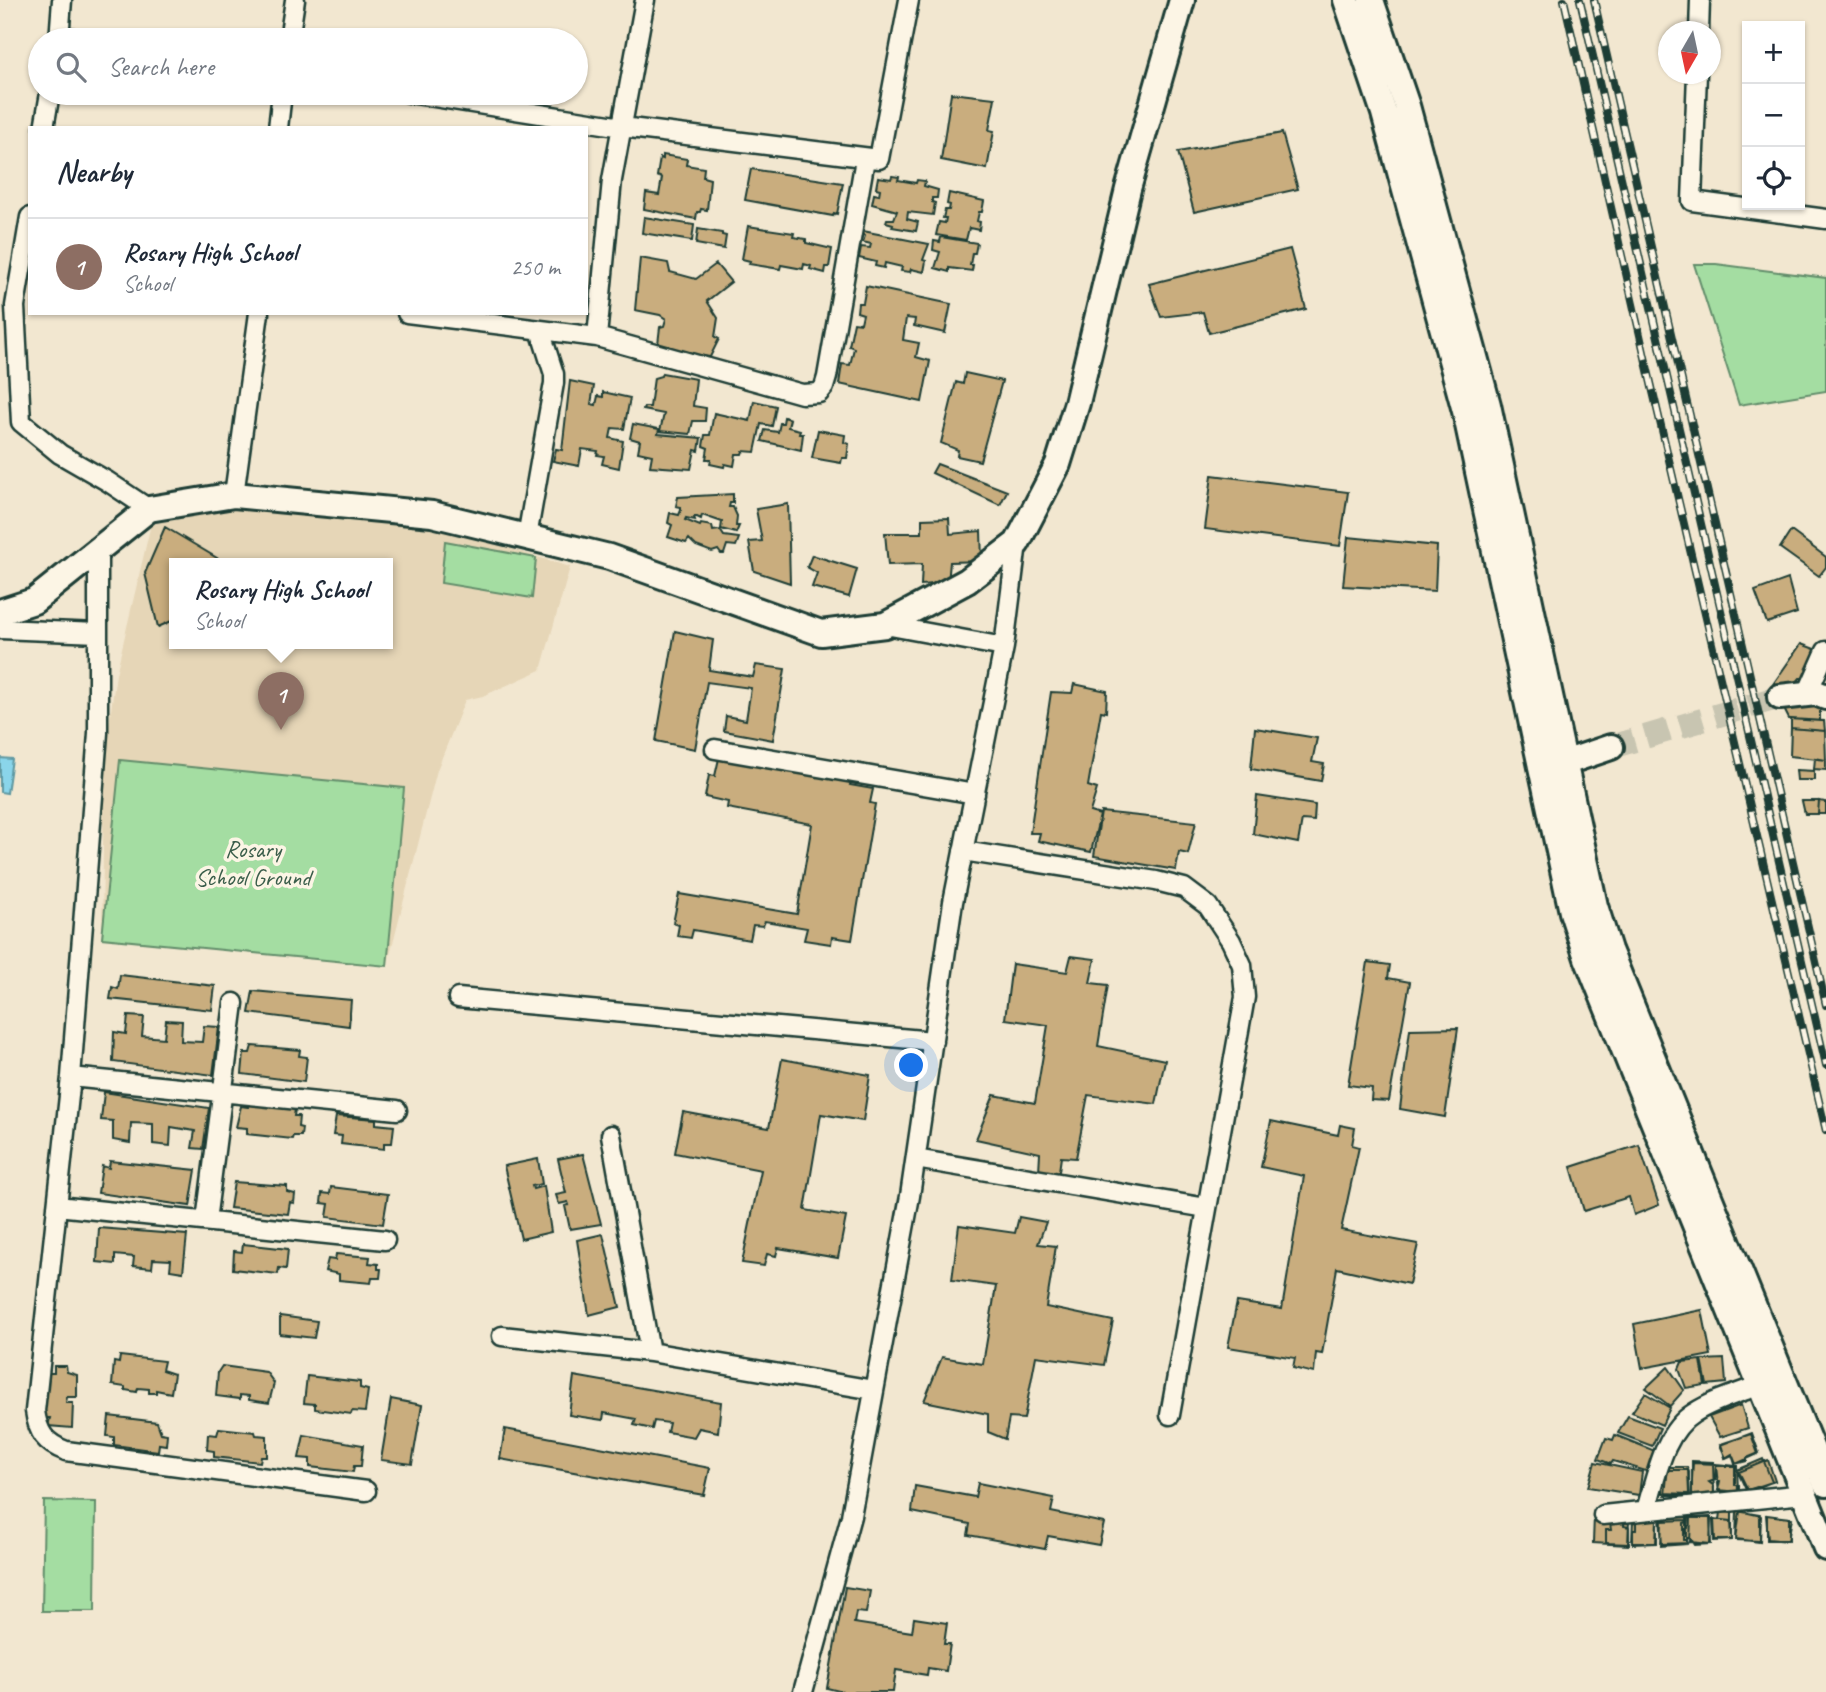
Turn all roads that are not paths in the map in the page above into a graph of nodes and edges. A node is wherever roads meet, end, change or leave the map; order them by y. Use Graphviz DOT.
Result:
graph roads {
  1 [pos="62,0"];
  2 [pos="295,0"];
  3 [pos="645,0"];
  4 [pos="909,0"];
  5 [pos="1182,0"];
  6 [pos="1346,0"];
  7 [pos="1371,0"];
  8 [pos="1700,0"];
  9 [pos="1699,21"];
  10 [pos="60,28"];
  11 [pos="291,28"];
  12 [pos="1697,84"];
  13 [pos="48,105"];
  14 [pos="281,105"];
  15 [pos="484,105"];
  16 [pos="44,126"];
  17 [pos="278,126"];
  18 [pos="622,127"];
  19 [pos="865,159"];
  20 [pos="1826,219"];
  21 [pos="28,229"];
  22 [pos="259,315"];
  23 [pos="423,315"];
  24 [pos="540,330"];
  25 [pos="597,337"];
  26 [pos="234,495"];
  27 [pos="149,509"];
  28 [pos="527,537"];
  29 [pos="1017,543"];
  30 [pos="98,551"];
  31 [pos="0,612"];
  32 [pos="885,625"];
  33 [pos="0,629"];
  34 [pos="98,633"];
  35 [pos="1004,647"];
  36 [pos="1826,651"];
  37 [pos="1817,695"];
  38 [pos="1780,697"];
  39 [pos="1611,747"];
  40 [pos="715,749"];
  41 [pos="1555,766"];
  42 [pos="975,794"];
  43 [pos="963,852"];
  44 [pos="458,998"];
  45 [pos="234,1003"];
  46 [pos="933,1041"];
  47 [pos="71,1077"];
  48 [pos="222,1093"];
  49 [pos="397,1110"];
  50 [pos="611,1135"];
  51 [pos="916,1159"];
  52 [pos="57,1206"];
  53 [pos="1207,1208"];
  54 [pos="206,1221"];
  55 [pos="385,1240"];
  56 [pos="502,1336"];
  57 [pos="650,1352"];
  58 [pos="1760,1385"];
  59 [pos="874,1390"];
  60 [pos="1170,1415"];
  61 [pos="1815,1489"];
  62 [pos="366,1490"];
  63 [pos="1646,1510"];
  64 [pos="1603,1515"];
  65 [pos="1826,1548"];
  66 [pos="803,1692"];
  1 -- 10 [label="street"];
  2 -- 11 [label="street"];
  3 -- 18 [label="street"];
  4 -- 19 [label="street"];
  5 -- 29 [label="main road"];
  6 -- 41 [label="main road"];
  7 -- 41 [label="main road"];
  8 -- 9 [label="street"];
  12 -- 20 [label="street"];
  13 -- 16 [label="street"];
  14 -- 17 [label="street"];
  15 -- 18 [label="street"];
  18 -- 19 [label="street"];
  18 -- 25 [label="street"];
  19 -- 25 [label="street"];
  21 -- 27 [label="street"];
  22 -- 26 [label="street"];
  23 -- 24 [label="street"];
  24 -- 25 [label="street"];
  24 -- 28 [label="street"];
  26 -- 27 [label="main road"];
  26 -- 28 [label="main road"];
  27 -- 30 [label="main road"];
  28 -- 32 [label="main road"];
  29 -- 32 [label="main road"];
  29 -- 35 [label="street"];
  30 -- 31 [label="main road"];
  30 -- 34 [label="street"];
  32 -- 35 [label="street"];
  33 -- 34 [label="street"];
  34 -- 47 [label="street"];
  35 -- 42 [label="street"];
  36 -- 37 [label="street"];
  37 -- 38 [label="main road"];
  39 -- 41 [label="main road"];
  40 -- 42 [label="street"];
  41 -- 58 [label="main road"];
  41 -- 61 [label="main road"];
  42 -- 43 [label="street"];
  43 -- 46 [label="street"];
  43 -- 53 [label="street"];
  44 -- 46 [label="street"];
  45 -- 48 [label="street"];
  46 -- 51 [label="street"];
  47 -- 48 [label="street"];
  47 -- 52 [label="street"];
  48 -- 49 [label="street"];
  48 -- 54 [label="street"];
  50 -- 57 [label="street"];
  51 -- 53 [label="street"];
  51 -- 59 [label="street"];
  52 -- 54 [label="street"];
  52 -- 62 [label="street"];
  53 -- 60 [label="street"];
  54 -- 55 [label="street"];
  56 -- 57 [label="street"];
  57 -- 59 [label="street"];
  58 -- 61 [label="main road"];
  58 -- 63 [label="street"];
  59 -- 66 [label="street"];
  61 -- 63 [label="street"];
  61 -- 65 [label="main road"];
  63 -- 64 [label="street"];
}
